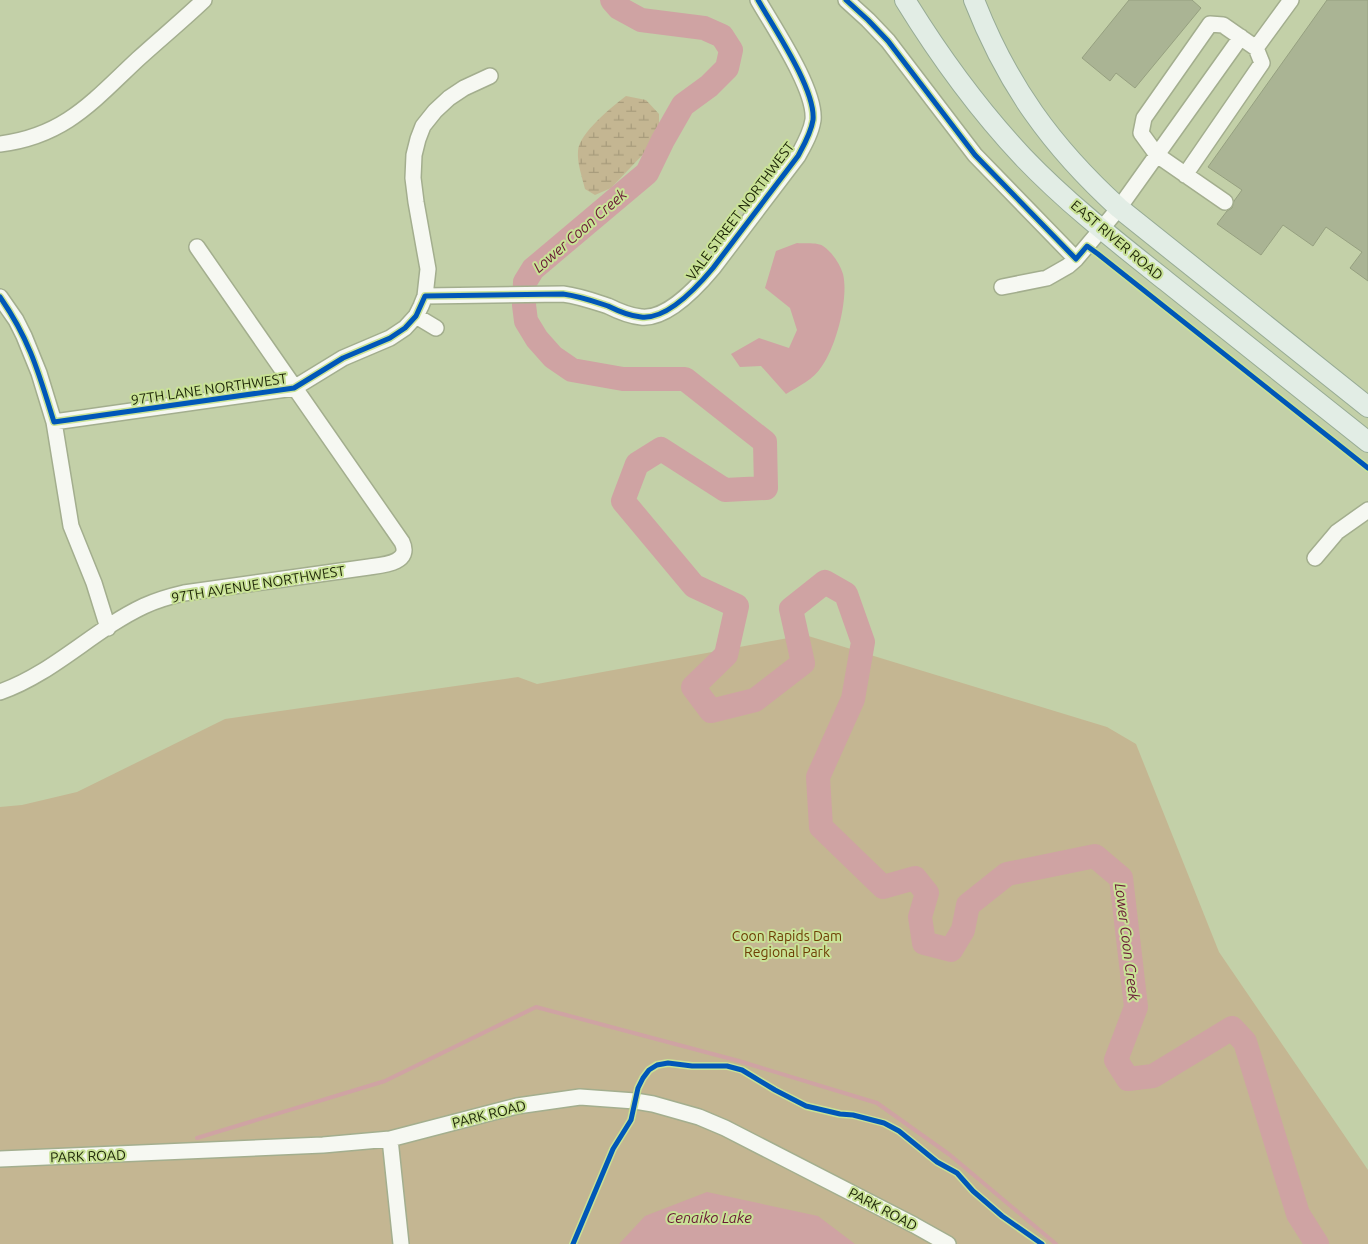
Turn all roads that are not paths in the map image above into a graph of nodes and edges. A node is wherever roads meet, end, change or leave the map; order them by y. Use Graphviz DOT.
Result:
graph roads {
  1 [pos="204,0"];
  2 [pos="758,0"];
  3 [pos="846,0"];
  4 [pos="905,0"];
  5 [pos="974,0"];
  6 [pos="1291,0"];
  7 [pos="1241,38"];
  8 [pos="1256,48"];
  9 [pos="490,76"];
  10 [pos="0,144"];
  11 [pos="1156,155"];
  12 [pos="1185,175"];
  13 [pos="1225,202"];
  14 [pos="1119,208"];
  15 [pos="1102,230"];
  16 [pos="197,247"];
  17 [pos="1076,259"];
  18 [pos="1002,288"];
  19 [pos="425,296"];
  20 [pos="0,297"];
  21 [pos="416,316"];
  22 [pos="436,328"];
  23 [pos="294,388"];
  24 [pos="1368,406"];
  25 [pos="54,422"];
  26 [pos="1368,442"];
  27 [pos="1368,510"];
  28 [pos="1315,558"];
  29 [pos="108,628"];
  30 [pos="0,692"];
  31 [pos="390,1139"];
  32 [pos="0,1159"];
  33 [pos="401,1244"];
  34 [pos="948,1244"];
  1 -- 10 [label="street"];
  2 -- 19 [label="street, VALE STREET NORTHWEST"];
  3 -- 17 [label="street"];
  4 -- 15 [label="main road, EAST RIVER ROAD"];
  5 -- 14 [label="main road, EAST RIVER ROAD"];
  6 -- 8 [label="street"];
  7 -- 8 [label="street"];
  7 -- 11 [label="street"];
  7 -- 11 [label="street"];
  8 -- 12 [label="street"];
  9 -- 19 [label="street, 97TH LANE NORTHWEST"];
  11 -- 12 [label="street"];
  11 -- 14 [label="street"];
  12 -- 13 [label="street"];
  14 -- 15 [label="street"];
  14 -- 24 [label="main road, EAST RIVER ROAD"];
  15 -- 17 [label="street"];
  15 -- 26 [label="main road, EAST RIVER ROAD"];
  16 -- 23 [label="street"];
  17 -- 18 [label="street"];
  19 -- 21 [label="street, 97TH LANE NORTHWEST"];
  20 -- 25 [label="street"];
  21 -- 22 [label="street"];
  21 -- 23 [label="street, 97TH LANE NORTHWEST"];
  23 -- 25 [label="street, 97TH LANE NORTHWEST"];
  23 -- 29 [label="street, 97TH AVENUE NORTHWEST"];
  25 -- 29 [label="street"];
  27 -- 28 [label="street"];
  29 -- 30 [label="street, 97TH AVENUE NORTHWEST"];
  31 -- 32 [label="street, PARK ROAD"];
  31 -- 33 [label="street"];
  31 -- 34 [label="street, PARK ROAD"];
}
